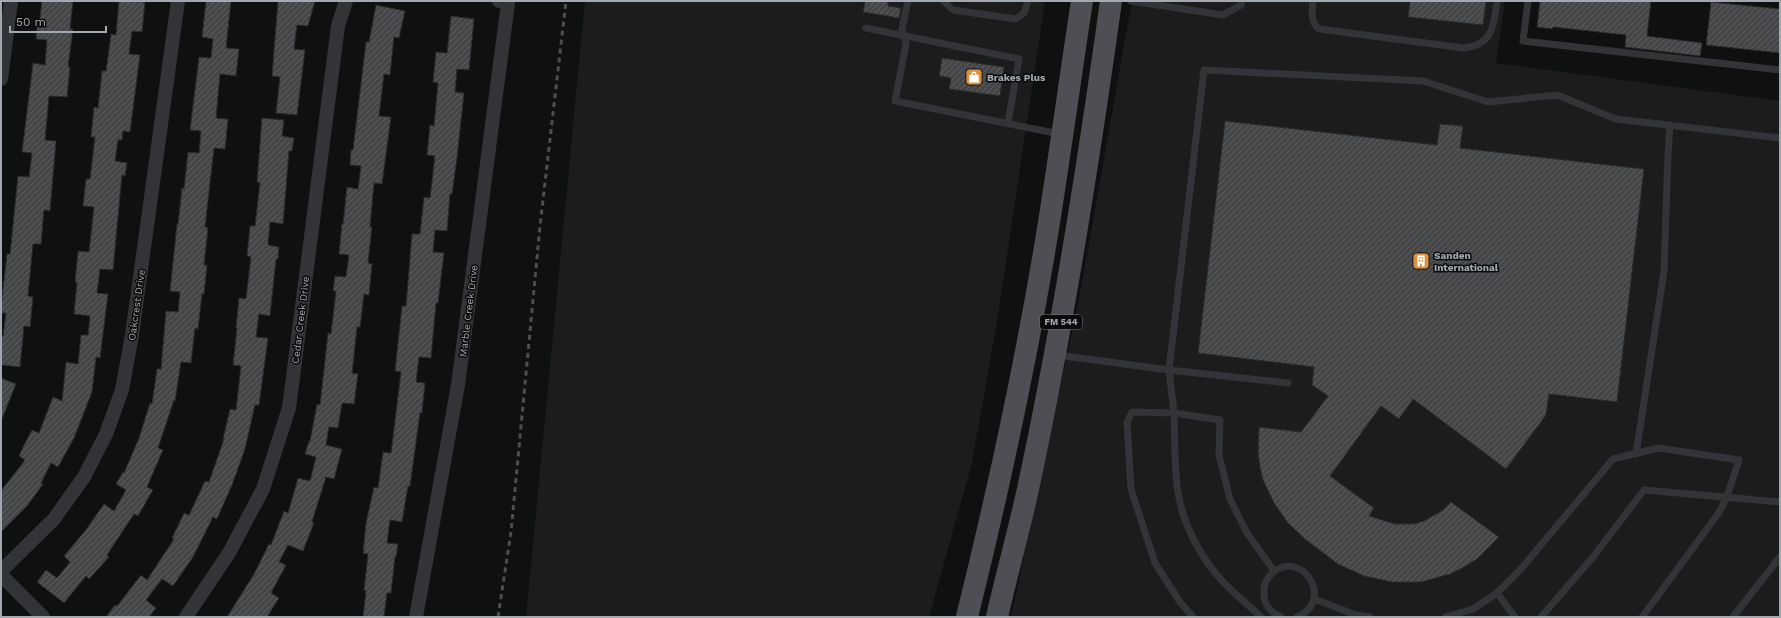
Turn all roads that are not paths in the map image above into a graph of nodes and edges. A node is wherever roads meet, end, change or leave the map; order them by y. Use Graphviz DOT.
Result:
graph roads {
  1 [pos="11,1"];
  2 [pos="178,1"];
  3 [pos="346,1"];
  4 [pos="908,1"];
  5 [pos="943,1"];
  6 [pos="1028,1"];
  7 [pos="1082,1"];
  8 [pos="1111,1"];
  9 [pos="1131,1"];
  10 [pos="1242,1"];
  11 [pos="1313,1"];
  12 [pos="1497,1"];
  13 [pos="1528,1"];
  14 [pos="504,2"];
  15 [pos="866,28"];
  16 [pos="904,35"];
  17 [pos="1780,70"];
  18 [pos="1,79"];
  19 [pos="1008,123"];
  20 [pos="1670,125"];
  21 [pos="1062,134"];
  22 [pos="1780,138"];
  23 [pos="1026,352"];
  24 [pos="1055,355"];
  25 [pos="1169,370"];
  26 [pos="1288,383"];
  27 [pos="1174,413"];
  28 [pos="1636,454"];
  29 [pos="1727,497"];
  30 [pos="1780,502"];
  31 [pos="1780,557"];
  32 [pos="1,571"];
  33 [pos="1274,572"];
  34 [pos="1,574"];
  35 [pos="1497,593"];
  36 [pos="1314,599"];
  37 [pos="1276,616"];
  38 [pos="43,617"];
  39 [pos="186,617"];
  40 [pos="416,617"];
  41 [pos="967,617"];
  42 [pos="997,617"];
  43 [pos="1193,617"];
  44 [pos="1261,617"];
  45 [pos="1297,617"];
  46 [pos="1370,617"];
  47 [pos="1445,617"];
  48 [pos="1515,617"];
  49 [pos="1541,617"];
  50 [pos="1642,617"];
  51 [pos="1733,617"];
  1 -- 18 [label="street"];
  2 -- 32 [label="street, Oakcrest Drive"];
  3 -- 39 [label="street, Cedar Creek Drive"];
  4 -- 16 [label="lane"];
  5 -- 6 [label="lane"];
  7 -- 21 [label="main road, FM 544 / FM 544"];
  8 -- 24 [label="main road, FM 544 / FM 544"];
  9 -- 10 [label="lane"];
  11 -- 12 [label="lane"];
  13 -- 17 [label="lane"];
  14 -- 40 [label="street, Marble Creek Drive"];
  15 -- 16 [label="lane"];
  16 -- 19 [label="lane"];
  16 -- 19 [label="lane"];
  19 -- 21 [label="lane"];
  20 -- 22 [label="lane"];
  20 -- 25 [label="lane"];
  20 -- 28 [label="lane"];
  21 -- 23 [label="main road, FM 544 / FM 544"];
  23 -- 24 [label="main road"];
  23 -- 41 [label="main road, FM 544 / FM 544"];
  24 -- 25 [label="lane"];
  24 -- 42 [label="main road, FM 544 / FM 544"];
  25 -- 26 [label="lane"];
  25 -- 27 [label="lane"];
  27 -- 33 [label="lane"];
  27 -- 43 [label="lane"];
  27 -- 44 [label="lane"];
  28 -- 29 [label="lane"];
  28 -- 35 [label="lane"];
  29 -- 30 [label="lane"];
  29 -- 49 [label="lane"];
  29 -- 50 [label="lane"];
  31 -- 51 [label="lane"];
  33 -- 36 [label="lane"];
  33 -- 37 [label="lane"];
  34 -- 38 [label="street"];
  35 -- 47 [label="lane"];
  35 -- 48 [label="lane"];
  36 -- 45 [label="lane"];
  36 -- 46 [label="lane"];
}
